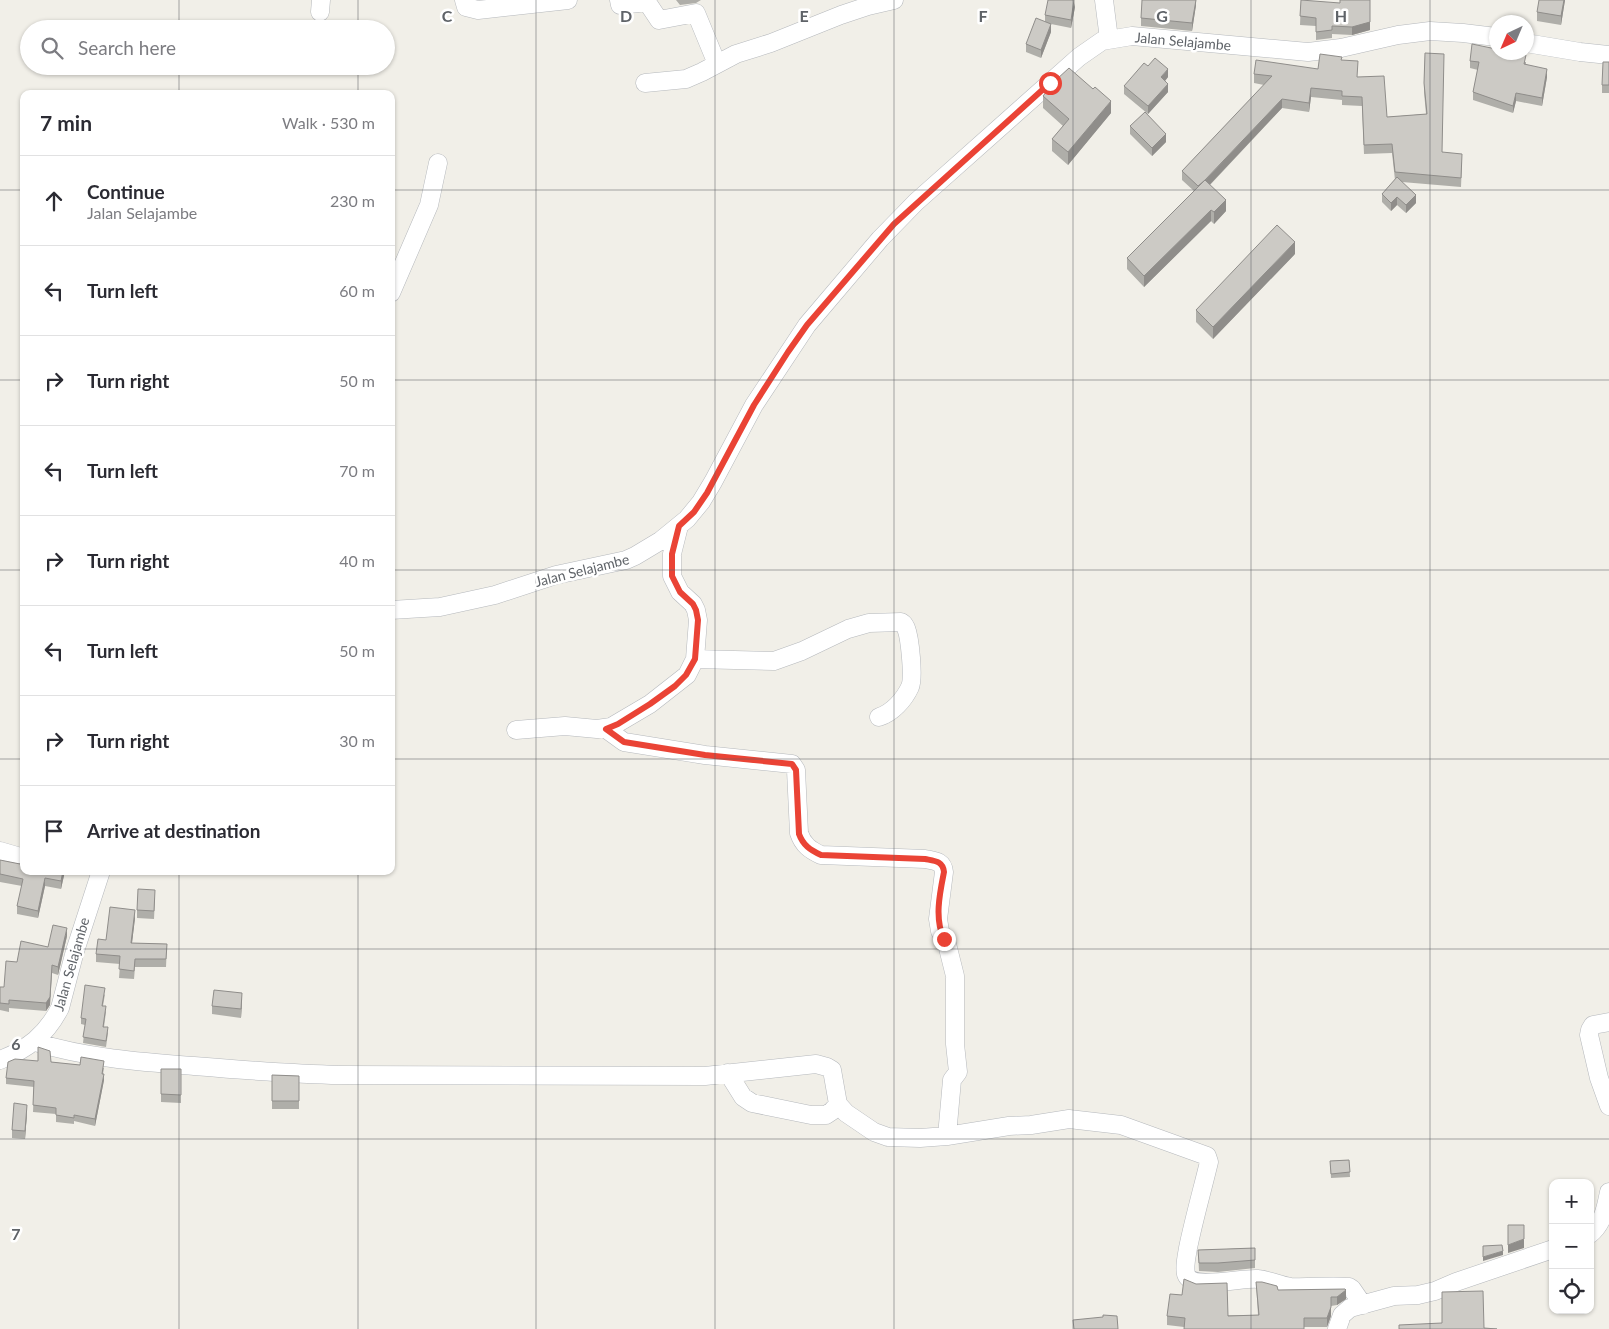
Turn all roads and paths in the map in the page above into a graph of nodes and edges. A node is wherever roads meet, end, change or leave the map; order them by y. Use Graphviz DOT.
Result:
graph roads {
  1 [pos="464,0"];
  2 [pos="568,0"];
  3 [pos="620,0"];
  4 [pos="894,0"];
  5 [pos="1104,0"];
  6 [pos="1489,36"];
  7 [pos="1109,39"];
  8 [pos="1534,44"];
  9 [pos="1609,55"];
  10 [pos="716,64"];
  11 [pos="645,83"];
  12 [pos="438,163"];
  13 [pos="395,284"];
  14 [pos="679,526"];
  15 [pos="395,610"];
  16 [pos="695,659"];
  17 [pos="879,717"];
  18 [pos="606,729"];
  19 [pos="516,730"];
  20 [pos="0,851"];
  21 [pos="20,857"];
  22 [pos="97,875"];
  23 [pos="1609,1022"];
  24 [pos="35,1042"];
  25 [pos="0,1060"];
  26 [pos="728,1074"];
  27 [pos="838,1104"];
  28 [pos="1609,1106"];
  29 [pos="947,1136"];
  30 [pos="1609,1192"];
  31 [pos="1594,1230"];
  32 [pos="1549,1250"];
  33 [pos="1363,1305"];
  34 [pos="1337,1329"];
  1 -- 2 [label="street"];
  3 -- 10 [label="street"];
  4 -- 10 [label="street"];
  5 -- 7 [label="street"];
  6 -- 7 [label="street, Jalan Selajambe"];
  7 -- 14 [label="street, Jalan Selajambe"];
  8 -- 9 [label="street"];
  10 -- 11 [label="street"];
  12 -- 13 [label="street"];
  14 -- 15 [label="street, Jalan Selajambe"];
  14 -- 16 [label="street"];
  16 -- 17 [label="street"];
  16 -- 18 [label="street"];
  18 -- 19 [label="street"];
  18 -- 29 [label="street"];
  20 -- 21 [label="street"];
  22 -- 24 [label="street, Jalan Selajambe"];
  23 -- 28 [label="street"];
  24 -- 25 [label="street, Jalan Selajambe"];
  24 -- 26 [label="street"];
  26 -- 27 [label="street"];
  26 -- 27 [label="street"];
  27 -- 29 [label="street"];
  29 -- 33 [label="street"];
  30 -- 31 [label="street"];
  32 -- 33 [label="street"];
  33 -- 34 [label="street"];
}
